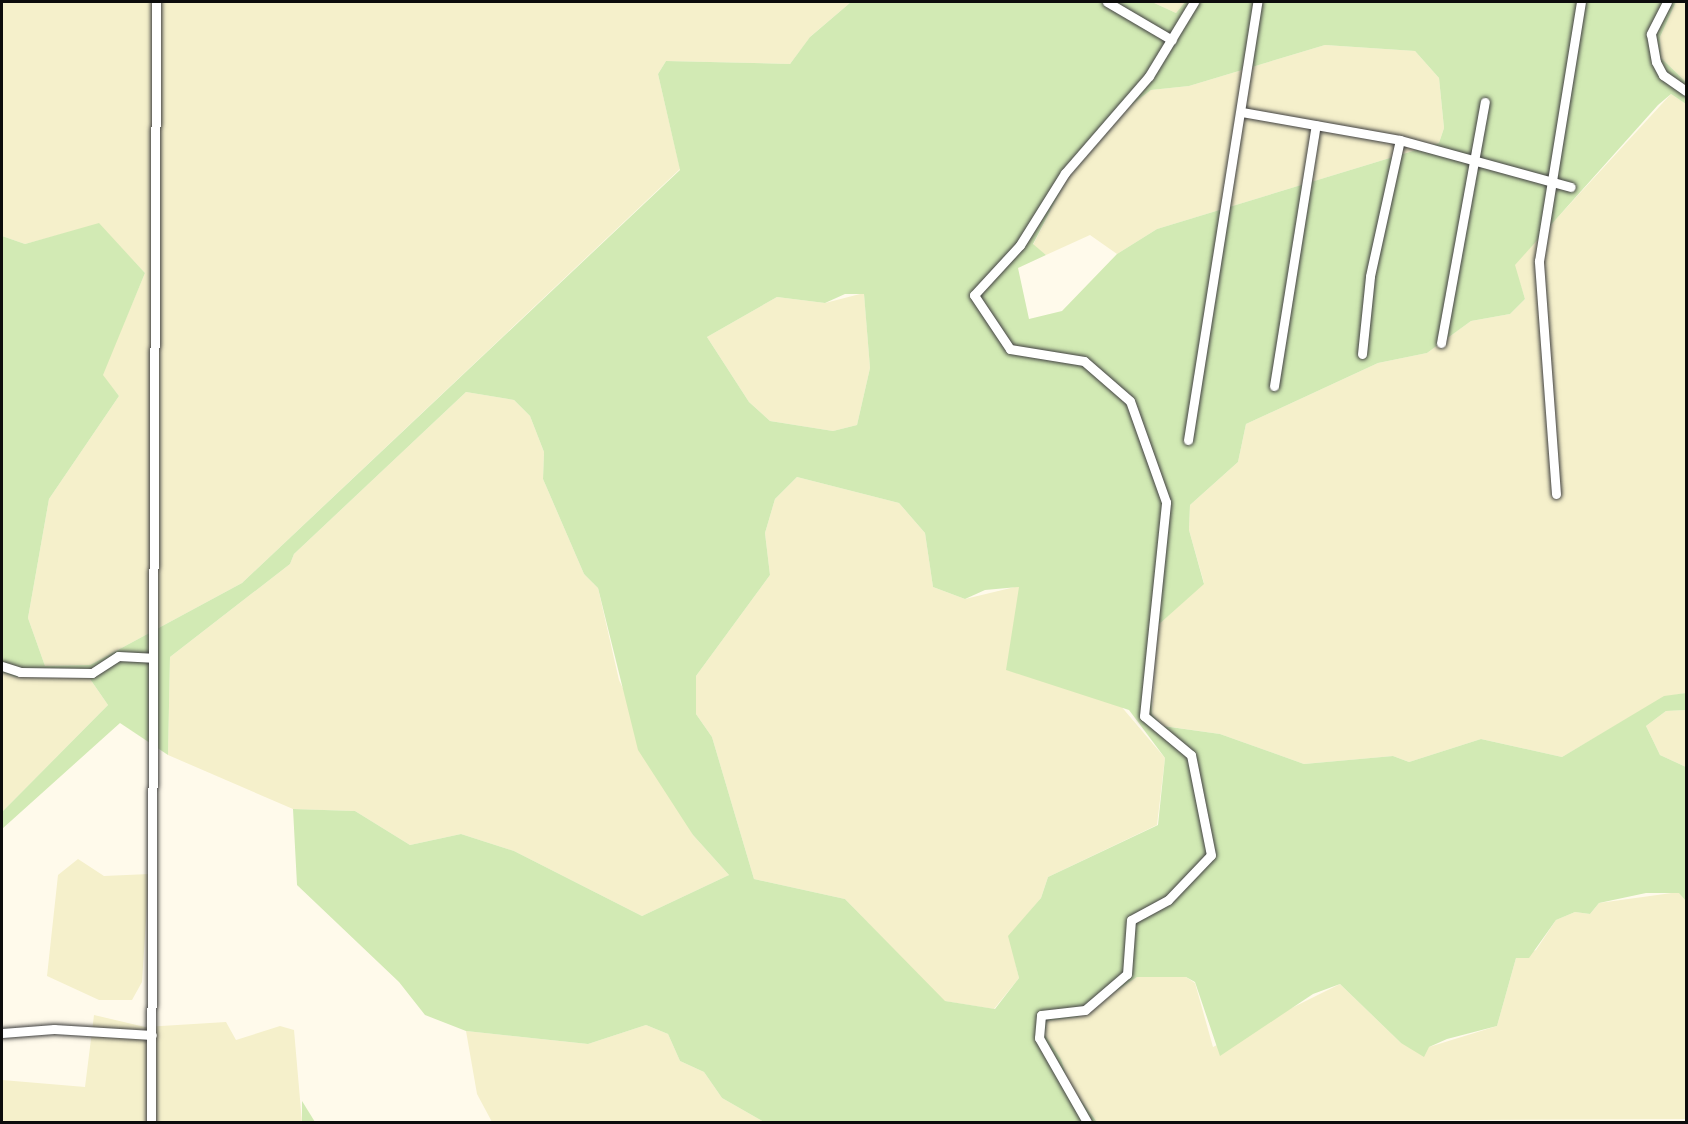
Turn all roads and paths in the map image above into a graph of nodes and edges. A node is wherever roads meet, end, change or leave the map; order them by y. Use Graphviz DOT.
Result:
graph roads {
  1 [pos="156,2"];
  2 [pos="1107,2"];
  3 [pos="1194,2"];
  4 [pos="1257,2"];
  5 [pos="1581,2"];
  6 [pos="1667,2"];
  7 [pos="1172,40"];
  8 [pos="1686,91"];
  9 [pos="1485,102"];
  10 [pos="1242,112"];
  11 [pos="1317,126"];
  12 [pos="1400,140"];
  13 [pos="1474,162"];
  14 [pos="1547,183"];
  15 [pos="1571,187"];
  16 [pos="1441,344"];
  17 [pos="1362,354"];
  18 [pos="1274,386"];
  19 [pos="1188,440"];
  20 [pos="1556,494"];
  21 [pos="152,658"];
  22 [pos="2,666"];
  23 [pos="2,1033"];
  24 [pos="152,1035"];
  25 [pos="151,1122"];
  26 [pos="1087,1122"];
  1 -- 21 [label="street"];
  2 -- 7 [label="street"];
  3 -- 7 [label="street"];
  4 -- 10 [label="street"];
  5 -- 14 [label="street"];
  6 -- 8 [label="street"];
  7 -- 26 [label="street"];
  9 -- 13 [label="street"];
  10 -- 11 [label="street"];
  10 -- 19 [label="street"];
  11 -- 12 [label="street"];
  11 -- 18 [label="street"];
  12 -- 13 [label="street"];
  12 -- 17 [label="street"];
  13 -- 14 [label="street"];
  13 -- 16 [label="street"];
  14 -- 15 [label="street"];
  14 -- 20 [label="street"];
  21 -- 22 [label="street"];
  21 -- 24 [label="street"];
  23 -- 24 [label="street"];
  24 -- 25 [label="street"];
}
